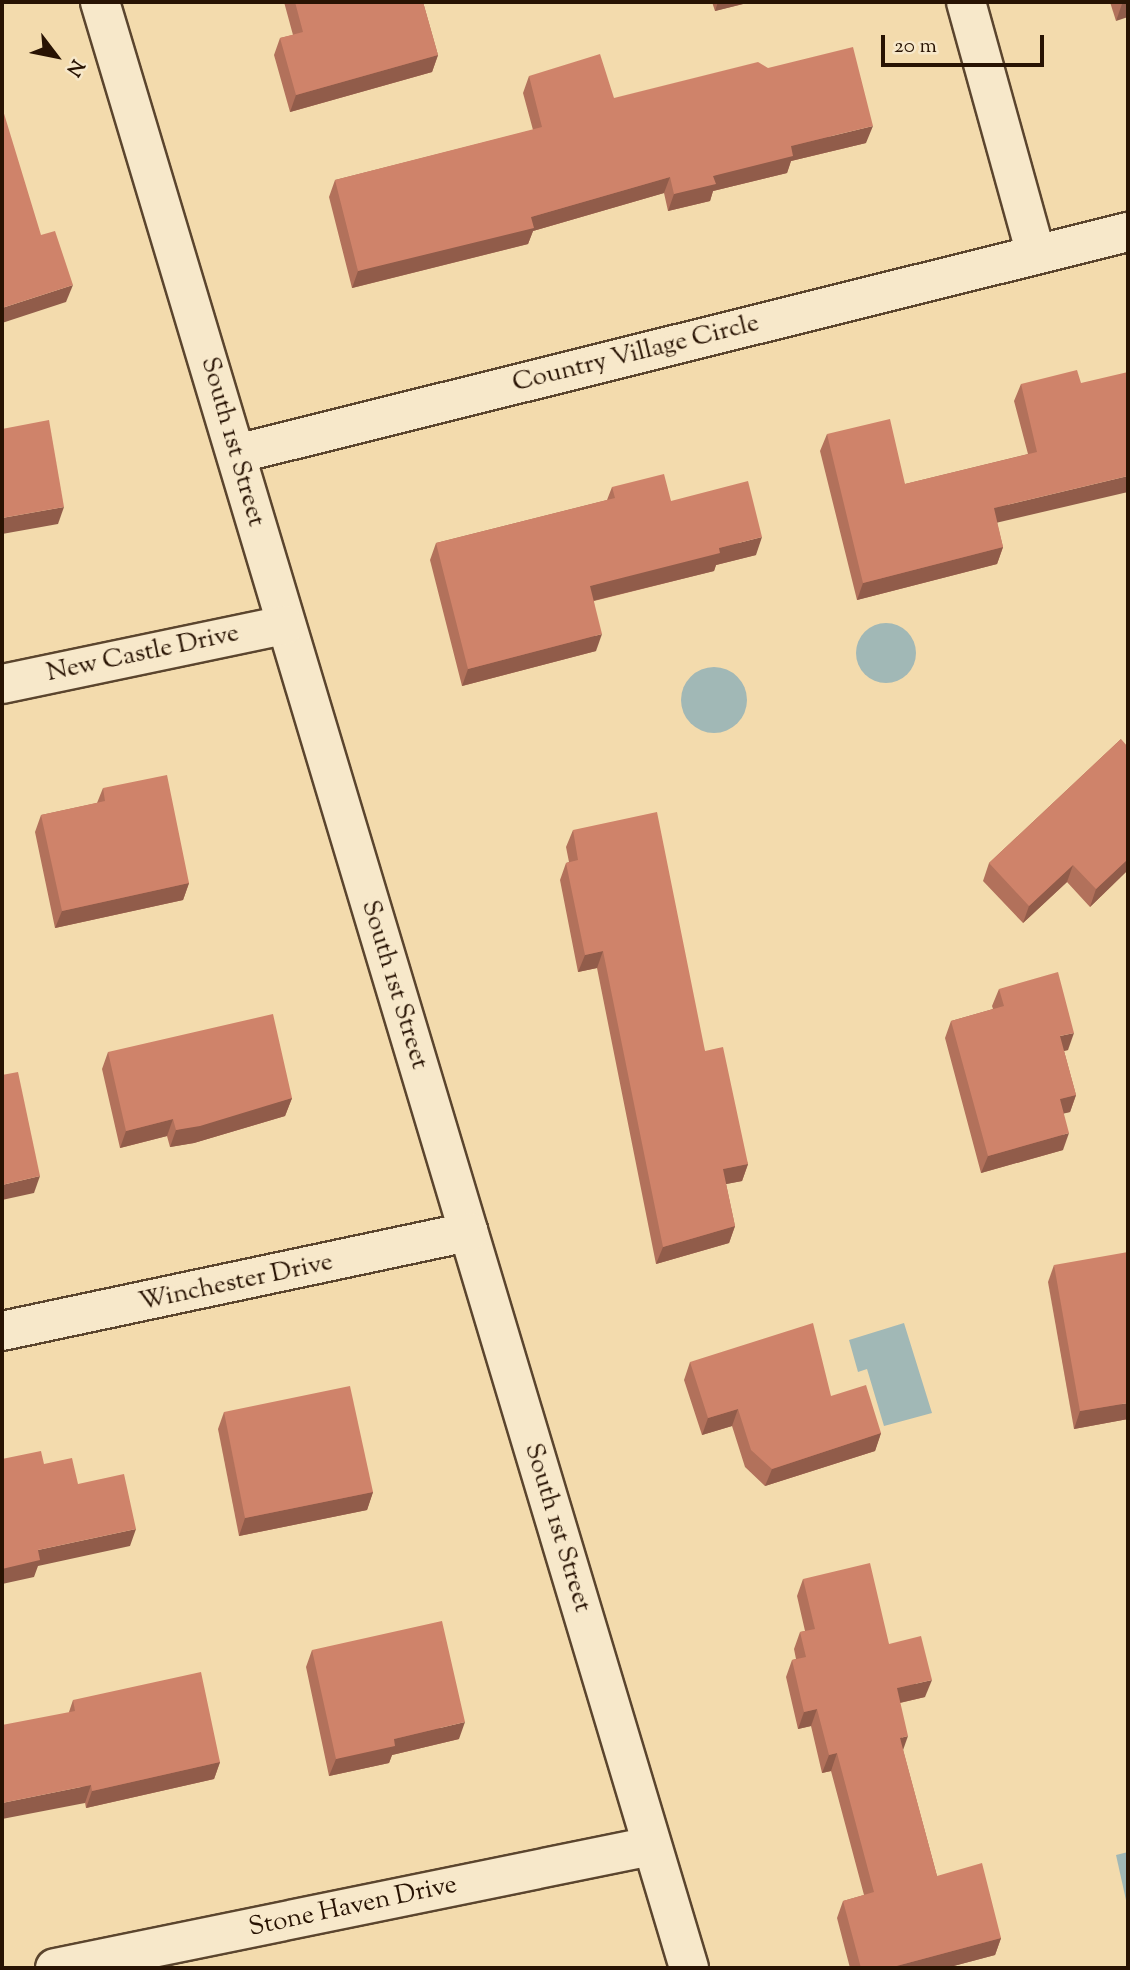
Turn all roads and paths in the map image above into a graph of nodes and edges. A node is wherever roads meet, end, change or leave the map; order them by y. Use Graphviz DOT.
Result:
graph roads {
  1 [pos="100,2"];
  2 [pos="966,2"];
  3 [pos="1128,232"];
  4 [pos="1036,254"];
  5 [pos="236,454"];
  6 [pos="285,625"];
  7 [pos="2,684"];
  8 [pos="469,1232"];
  9 [pos="2,1331"];
  10 [pos="651,1846"];
  11 [pos="55,1968"];
  12 [pos="689,1968"];
  1 -- 5 [label="street, South 1st Street"];
  2 -- 4 [label="street"];
  3 -- 4 [label="street, Country Village Circle"];
  4 -- 5 [label="street, Country Village Circle"];
  5 -- 6 [label="street, South 1st Street"];
  6 -- 7 [label="street, New Castle Drive"];
  6 -- 8 [label="street, South 1st Street"];
  8 -- 9 [label="street, Winchester Drive"];
  8 -- 10 [label="street, South 1st Street"];
  10 -- 11 [label="street, Stone Haven Drive"];
  10 -- 12 [label="street, South 1st Street"];
}
